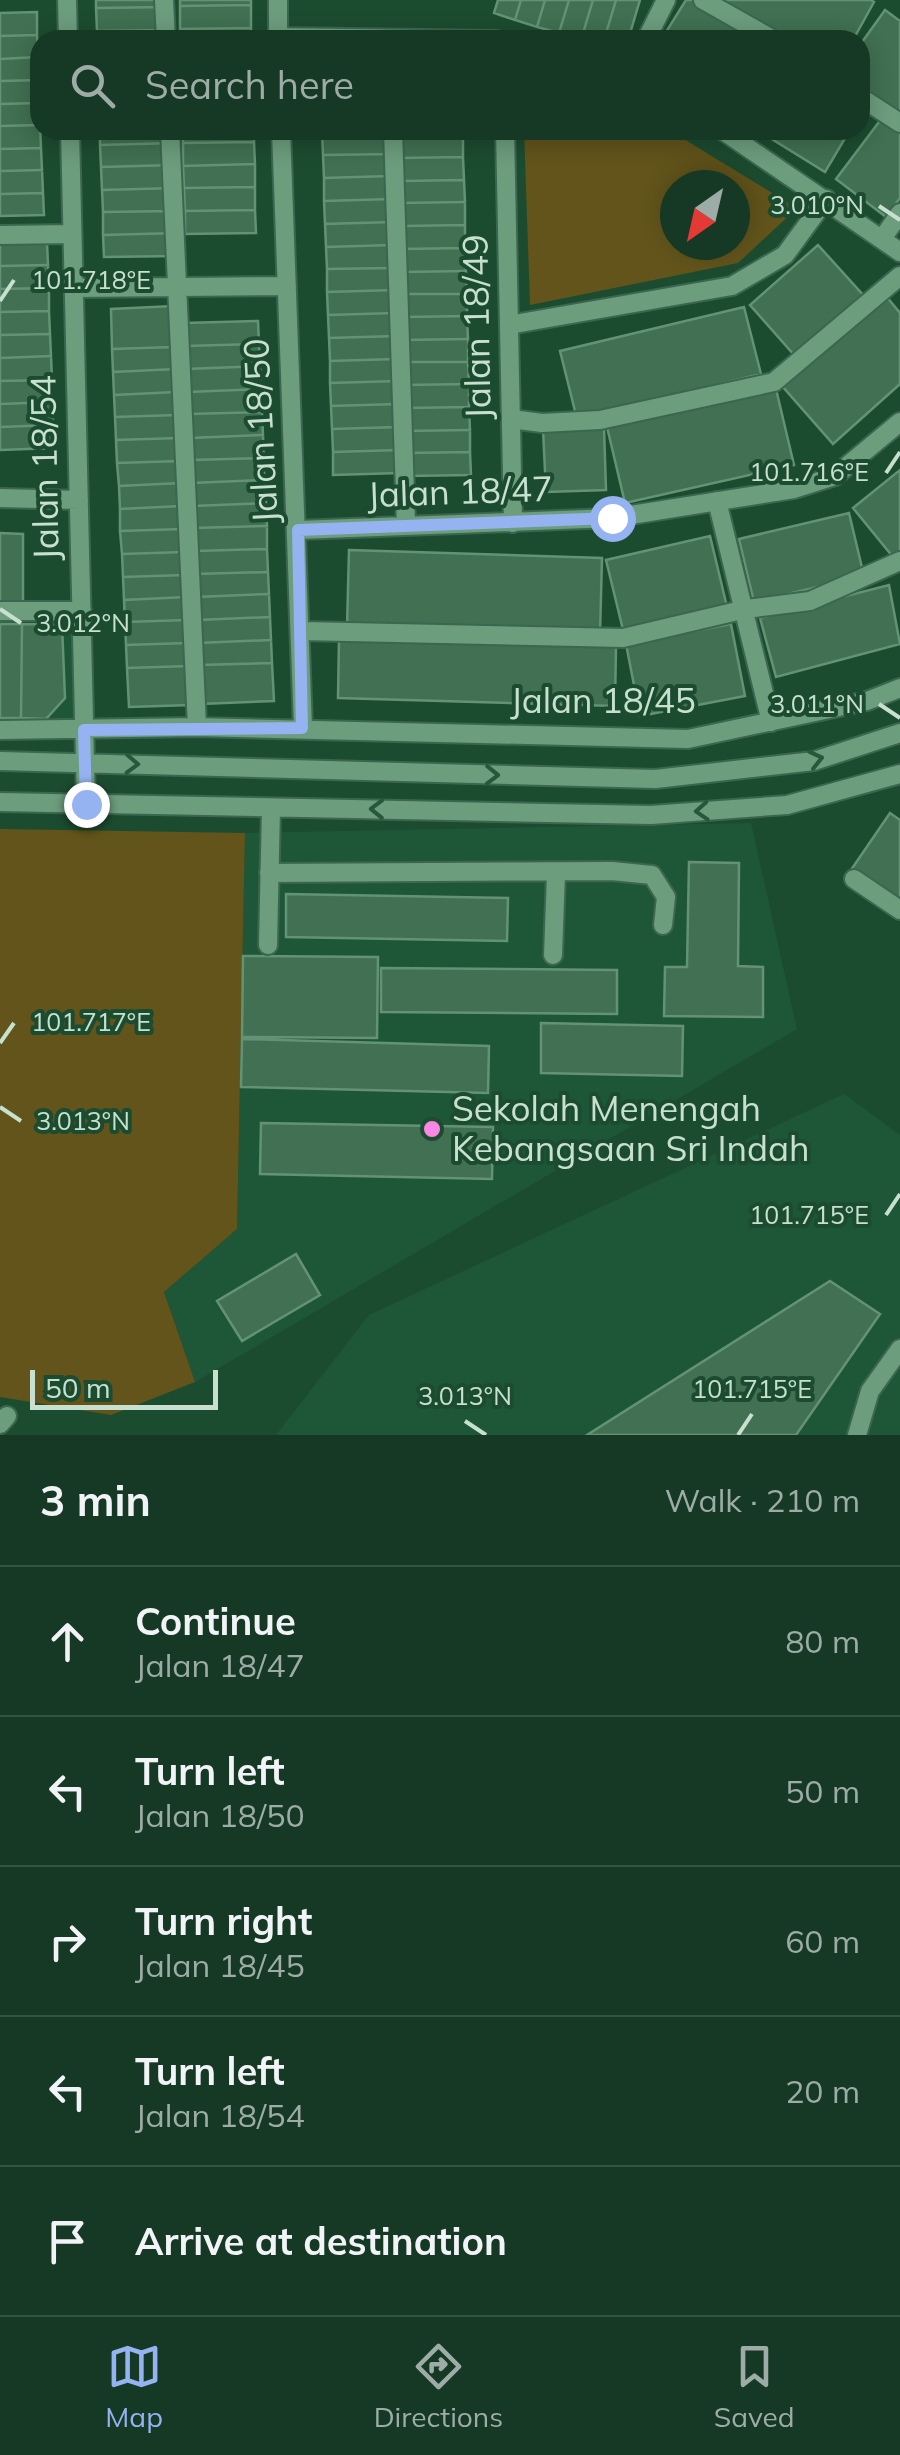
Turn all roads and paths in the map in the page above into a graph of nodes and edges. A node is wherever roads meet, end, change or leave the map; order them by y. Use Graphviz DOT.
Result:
graph roads {
  1 [pos="66,0"];
  2 [pos="164,0"];
  3 [pos="278,0"];
  4 [pos="666,0"];
  5 [pos="703,0"];
  6 [pos="68,30"];
  7 [pos="166,30"];
  8 [pos="278,30"];
  9 [pos="651,30"];
  10 [pos="756,30"];
  11 [pos="870,104"];
  12 [pos="900,123"];
  13 [pos="70,140"];
  14 [pos="171,140"];
  15 [pos="282,140"];
  16 [pos="393,140"];
  17 [pos="505,140"];
  18 [pos="737,140"];
  19 [pos="826,199"];
  20 [pos="900,213"];
  21 [pos="72,234"];
  22 [pos="0,235"];
  23 [pos="882,239"];
  24 [pos="900,252"];
  25 [pos="900,276"];
  26 [pos="287,286"];
  27 [pos="178,287"];
  28 [pos="74,288"];
  29 [pos="509,325"];
  30 [pos="511,419"];
  31 [pos="900,422"];
  32 [pos="0,498"];
  33 [pos="79,500"];
  34 [pos="717,502"];
  35 [pos="513,522"];
  36 [pos="406,525"];
  37 [pos="298,530"];
  38 [pos="900,560"];
  39 [pos="0,610"];
  40 [pos="743,610"];
  41 [pos="82,611"];
  42 [pos="302,631"];
  43 [pos="900,688"];
  44 [pos="770,722"];
  45 [pos="197,727"];
  46 [pos="302,728"];
  47 [pos="0,730"];
  48 [pos="84,730"];
  49 [pos="900,733"];
  50 [pos="0,762"];
  51 [pos="85,763"];
  52 [pos="900,774"];
  53 [pos="0,802"];
  54 [pos="86,804"];
  55 [pos="271,808"];
  56 [pos="269,873"];
  57 [pos="556,874"];
  58 [pos="854,879"];
  59 [pos="900,910"];
  60 [pos="664,925"];
  61 [pos="268,944"];
  62 [pos="552,955"];
  63 [pos="900,1349"];
  64 [pos="857,1435"];
  1 -- 6 [label="street"];
  2 -- 7 [label="street"];
  3 -- 8 [label="street"];
  4 -- 9 [label="street"];
  5 -- 10 [label="street"];
  11 -- 12 [label="street"];
  13 -- 21 [label="street, Jalan 18/54"];
  14 -- 27 [label="street"];
  15 -- 26 [label="street, Jalan 18/50"];
  16 -- 36 [label="street"];
  17 -- 29 [label="street, Jalan 18/49"];
  18 -- 19 [label="street"];
  19 -- 23 [label="street"];
  19 -- 29 [label="street"];
  20 -- 23 [label="street"];
  21 -- 22 [label="street"];
  21 -- 28 [label="street, Jalan 18/54"];
  23 -- 24 [label="street"];
  25 -- 30 [label="street"];
  26 -- 27 [label="street"];
  26 -- 37 [label="street, Jalan 18/50"];
  27 -- 28 [label="street"];
  27 -- 45 [label="street"];
  28 -- 33 [label="street, Jalan 18/54"];
  29 -- 30 [label="street, Jalan 18/49"];
  30 -- 35 [label="street, Jalan 18/49"];
  31 -- 34 [label="street, Jalan 18/47"];
  32 -- 33 [label="street"];
  33 -- 41 [label="street, Jalan 18/54"];
  34 -- 35 [label="street, Jalan 18/47"];
  34 -- 40 [label="street"];
  35 -- 36 [label="street, Jalan 18/47"];
  36 -- 37 [label="street, Jalan 18/47"];
  37 -- 42 [label="street, Jalan 18/50"];
  38 -- 40 [label="street"];
  39 -- 41 [label="street"];
  40 -- 42 [label="street"];
  40 -- 44 [label="street"];
  41 -- 48 [label="street, Jalan 18/54"];
  42 -- 46 [label="street, Jalan 18/50"];
  43 -- 44 [label="street, Jalan 18/45"];
  44 -- 46 [label="street, Jalan 18/45"];
  45 -- 46 [label="street, Jalan 18/45"];
  45 -- 48 [label="street, Jalan 18/45"];
  47 -- 48 [label="street, Jalan 18/45"];
  48 -- 51 [label="street, Jalan 18/54"];
  51 -- 49 [label="street, one-way"];
  50 -- 51 [label="street"];
  51 -- 54 [label="street, Jalan 18/54"];
  52 -- 55 [label="street, one-way"];
  53 -- 54 [label="street"];
  54 -- 55 [label="street"];
  55 -- 56 [label="street"];
  56 -- 57 [label="street"];
  56 -- 61 [label="street"];
  57 -- 60 [label="street"];
  57 -- 62 [label="street"];
  58 -- 59 [label="street"];
  63 -- 64 [label="street"];
}
